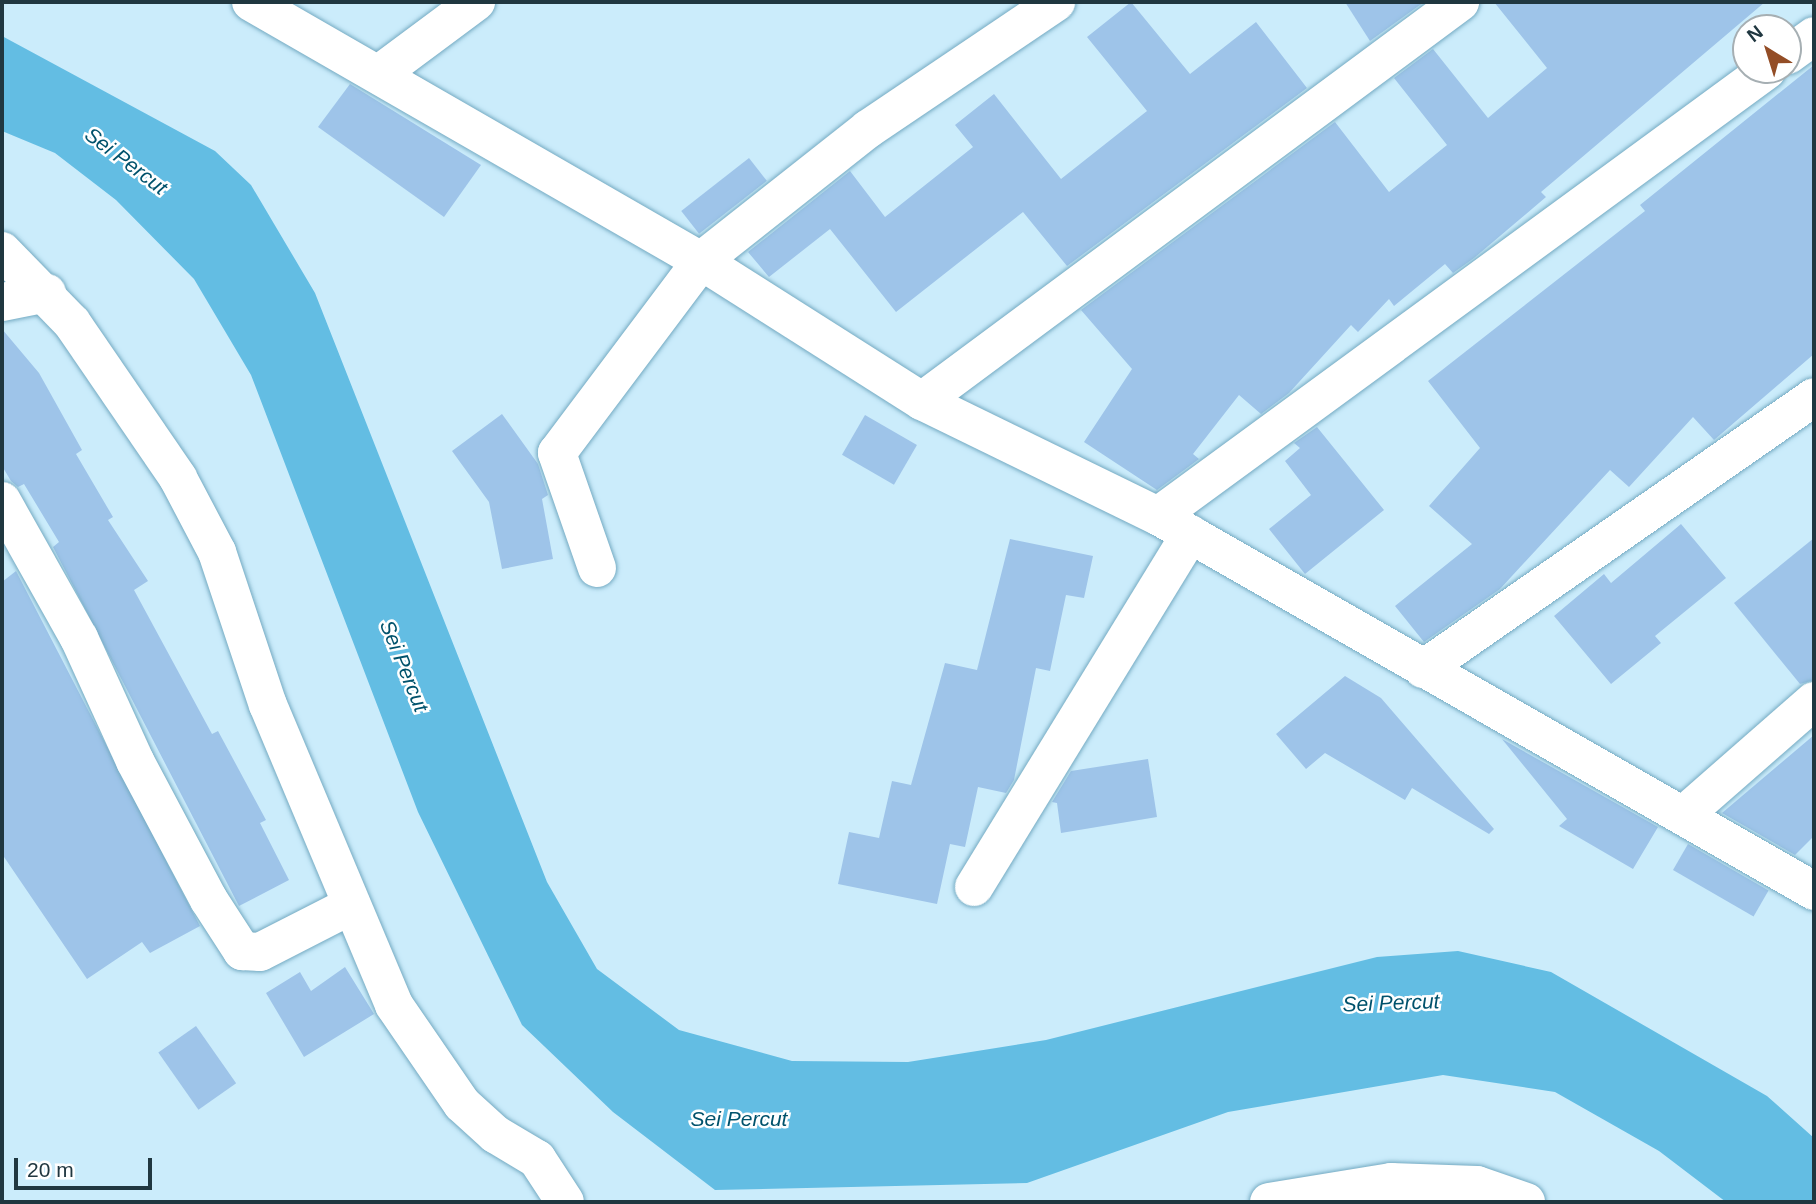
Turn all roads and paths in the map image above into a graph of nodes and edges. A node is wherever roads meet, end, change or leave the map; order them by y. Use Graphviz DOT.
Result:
graph roads {
  1 [pos="251,2"];
  2 [pos="475,2"];
  3 [pos="1056,2"];
  4 [pos="1460,2"];
  5 [pos="379,75"];
  6 [pos="1748,84"];
  7 [pos="2,251"];
  8 [pos="701,261"];
  9 [pos="47,293"];
  10 [pos="2,302"];
  11 [pos="1814,397"];
  12 [pos="922,401"];
  13 [pos="2,501"];
  14 [pos="1158,516"];
  15 [pos="1190,534"];
  16 [pos="597,568"];
  17 [pos="1423,669"];
  18 [pos="1814,701"];
  19 [pos="1686,813"];
  20 [pos="974,887"];
  21 [pos="1814,891"];
  22 [pos="352,905"];
  23 [pos="565,1202"];
  24 [pos="1269,1202"];
  25 [pos="1526,1202"];
  1 -- 5 [label="street"];
  2 -- 5 [label="street"];
  3 -- 8 [label="street"];
  4 -- 12 [label="street"];
  5 -- 8 [label="street"];
  6 -- 14 [label="street"];
  7 -- 9 [label="street"];
  8 -- 12 [label="street"];
  8 -- 16 [label="street"];
  9 -- 10 [label="street"];
  9 -- 22 [label="street"];
  11 -- 17 [label="street"];
  12 -- 14 [label="street"];
  13 -- 22 [label="street"];
  14 -- 15 [label="street"];
  15 -- 17 [label="street"];
  15 -- 20 [label="street"];
  17 -- 19 [label="street"];
  18 -- 19 [label="street"];
  19 -- 21 [label="street"];
  22 -- 23 [label="street"];
  24 -- 25 [label="street"];
}
